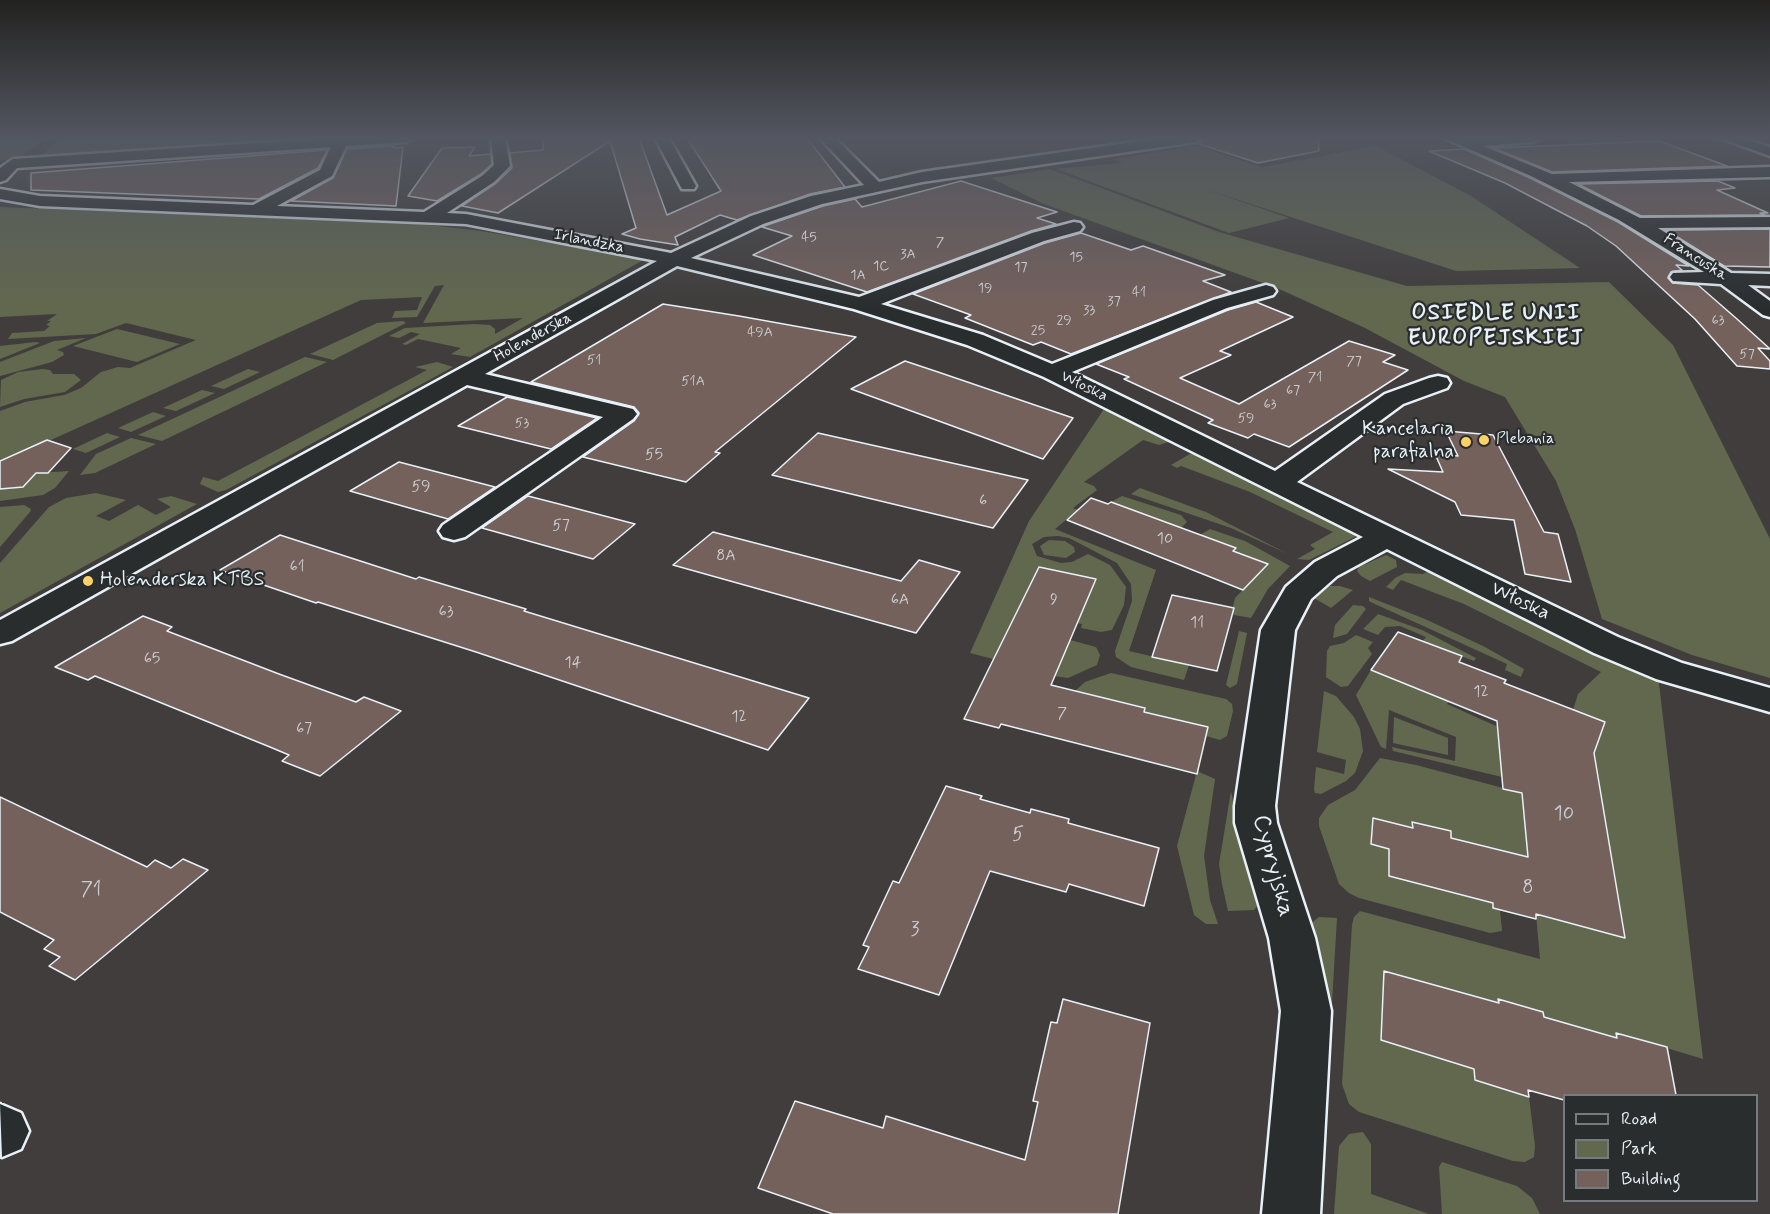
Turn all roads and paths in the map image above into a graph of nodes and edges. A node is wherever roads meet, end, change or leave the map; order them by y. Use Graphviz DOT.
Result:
graph roads {
  1 [pos="20,195"];
  2 [pos="285,195"];
  3 [pos="463,195"];
  4 [pos="839,195"];
  5 [pos="1583,195"];
  6 [pos="256,210"];
  7 [pos="430,216"];
  8 [pos="1770,222"];
  9 [pos="1638,223"];
  10 [pos="1074,226"];
  11 [pos="673,260"];
  12 [pos="1680,277"];
  13 [pos="1727,278"];
  14 [pos="1770,279"];
  15 [pos="1266,291"];
  16 [pos="861,304"];
  17 [pos="1770,311"];
  18 [pos="1052,372"];
  19 [pos="465,377"];
  20 [pos="1438,383"];
  21 [pos="1278,482"];
  22 [pos="454,531"];
  23 [pos="1388,536"];
  24 [pos="0,634"];
  25 [pos="1770,700"];
  26 [pos="1291,1214"];
  1 -- 6 [label="street, Irlandzka"];
  2 -- 6 [label="street"];
  3 -- 7 [label="street"];
  4 -- 11 [label="street, Holenderska"];
  5 -- 9 [label="street, Francuska"];
  6 -- 7 [label="street, Irlandzka"];
  7 -- 11 [label="street, Irlandzka"];
  8 -- 9 [label="street"];
  9 -- 13 [label="street, Francuska"];
  10 -- 16 [label="street"];
  11 -- 16 [label="street, Włoska"];
  11 -- 19 [label="street, Holenderska"];
  12 -- 13 [label="street"];
  13 -- 14 [label="street"];
  13 -- 17 [label="street, Francuska"];
  15 -- 18 [label="street, Włoska"];
  16 -- 18 [label="street, Włoska"];
  18 -- 21 [label="street, Włoska"];
  19 -- 22 [label="street"];
  19 -- 24 [label="street, Holenderska"];
  20 -- 21 [label="street"];
  21 -- 23 [label="street, Włoska"];
  23 -- 25 [label="street, Włoska"];
  23 -- 26 [label="street, Cypryjska"];
}
